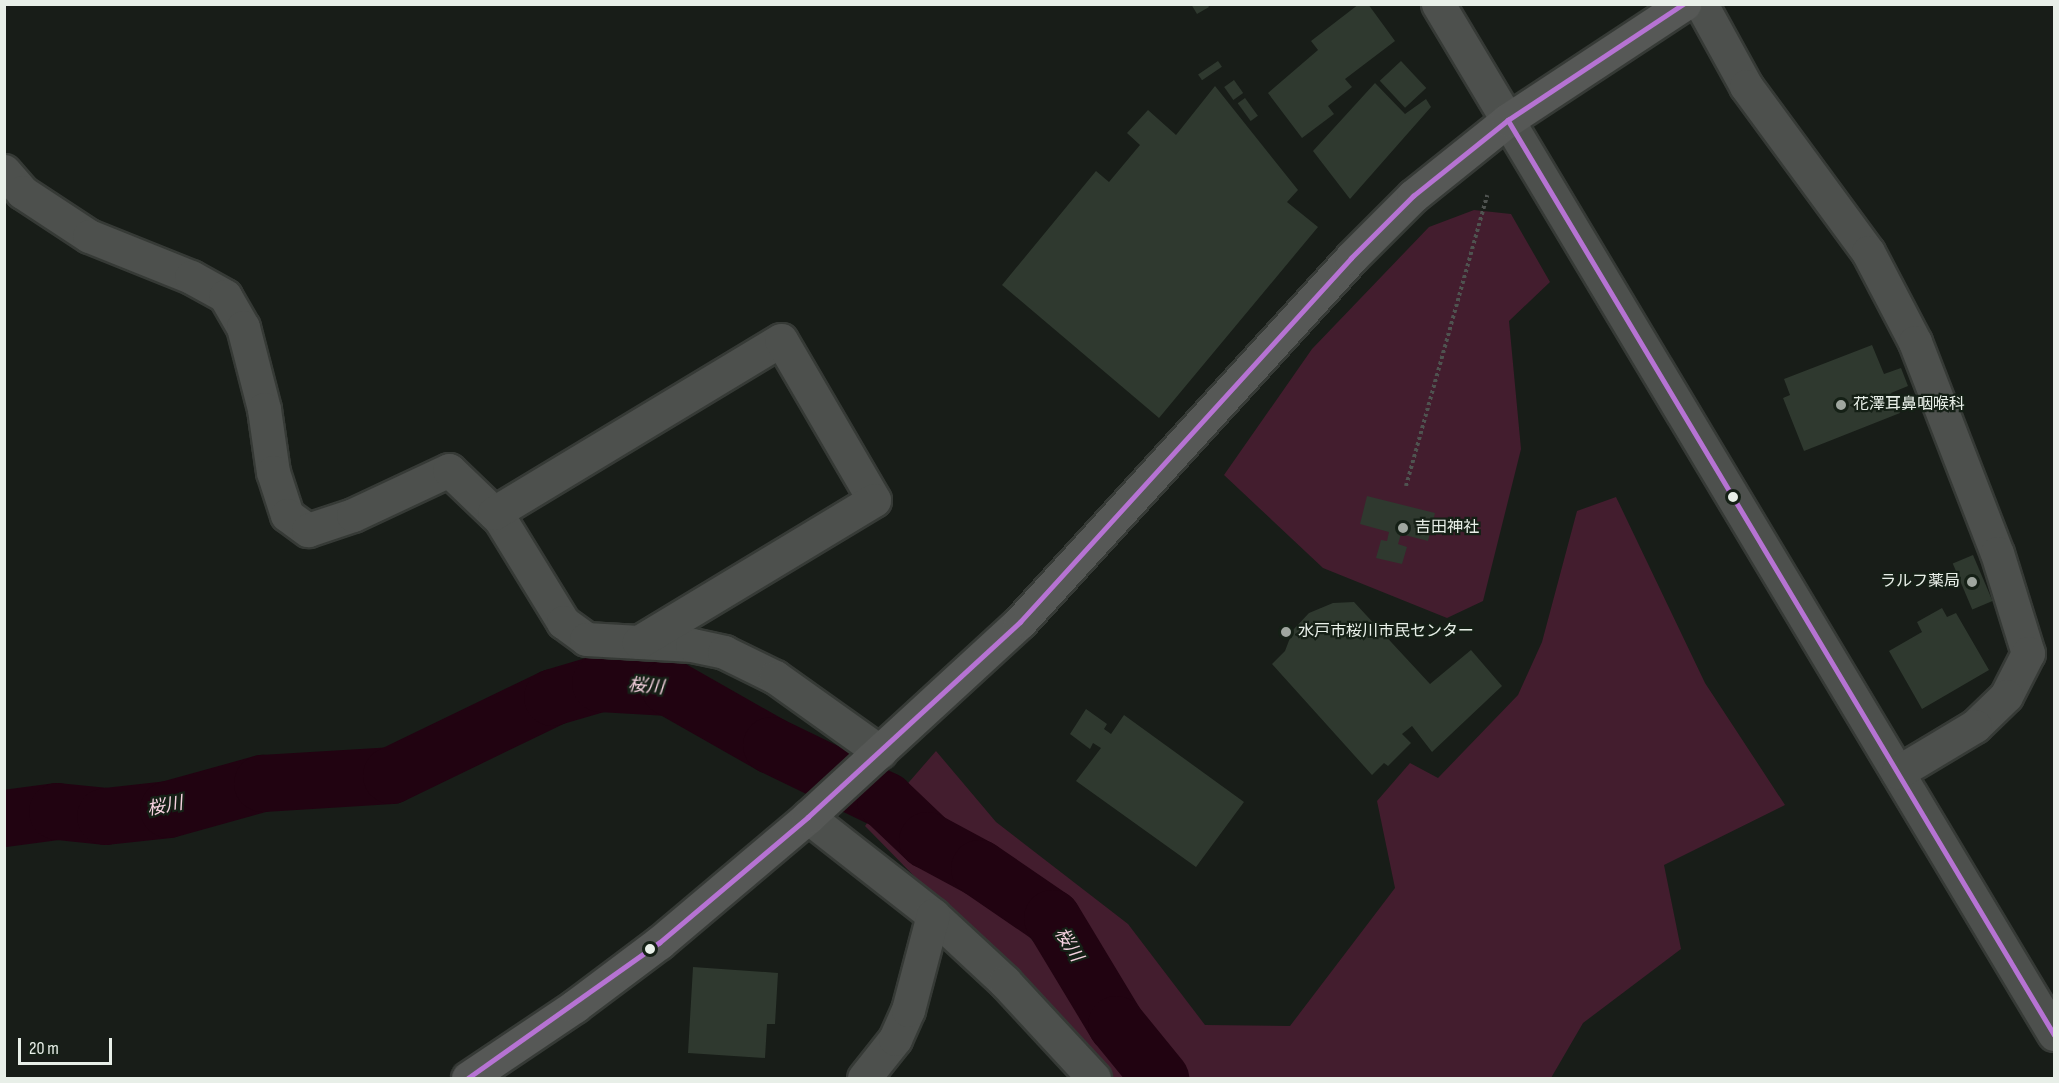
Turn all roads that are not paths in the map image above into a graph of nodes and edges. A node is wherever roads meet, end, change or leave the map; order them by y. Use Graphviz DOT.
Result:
graph roads {
  1 [pos="1438,4"];
  2 [pos="1684,4"];
  3 [pos="1701,4"];
  4 [pos="1508,120"];
  5 [pos="4,171"];
  6 [pos="494,513"];
  7 [pos="639,642"];
  8 [pos="875,756"];
  9 [pos="1898,772"];
  10 [pos="816,810"];
  11 [pos="933,915"];
  12 [pos="2055,1034"];
  13 [pos="468,1078"];
  14 [pos="864,1078"];
  15 [pos="1094,1078"];
  1 -- 4 [label="street"];
  2 -- 4 [label="main road"];
  3 -- 9 [label="street"];
  4 -- 8 [label="main road"];
  4 -- 9 [label="street"];
  5 -- 6 [label="street"];
  6 -- 7 [label="street"];
  6 -- 7 [label="street"];
  7 -- 8 [label="street"];
  8 -- 10 [label="main road"];
  9 -- 12 [label="street"];
  10 -- 11 [label="street"];
  10 -- 13 [label="main road"];
  11 -- 14 [label="street"];
  11 -- 15 [label="street"];
}
